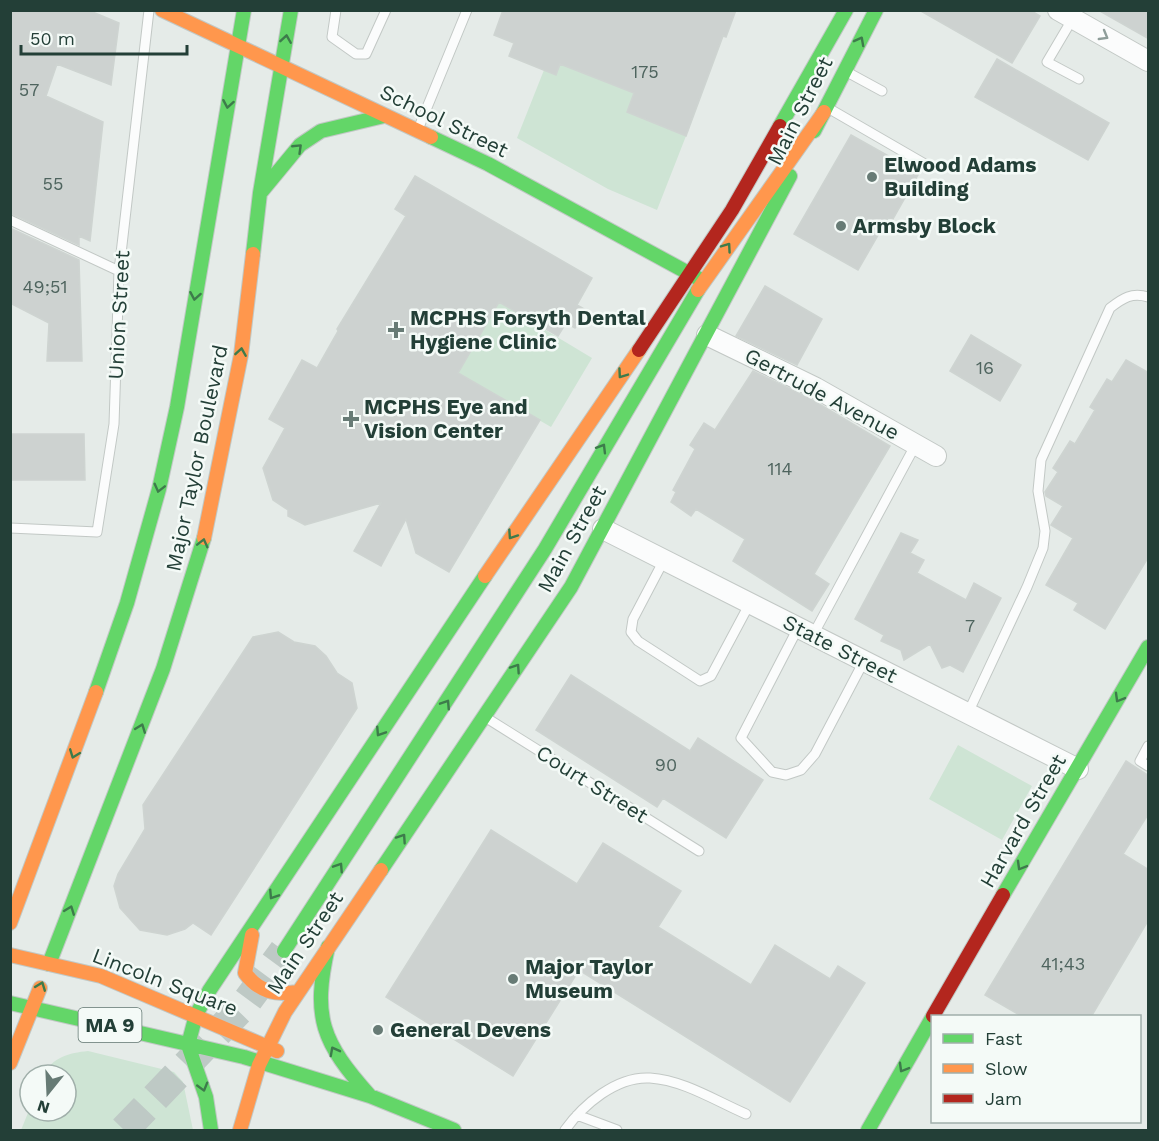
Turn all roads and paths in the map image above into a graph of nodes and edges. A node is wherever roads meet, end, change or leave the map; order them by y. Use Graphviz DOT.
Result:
graph roads {
  1 [pos="148,10"];
  2 [pos="162,10"];
  3 [pos="244,10"];
  4 [pos="291,10"];
  5 [pos="336,10"];
  6 [pos="386,10"];
  7 [pos="467,10"];
  8 [pos="846,10"];
  9 [pos="876,10"];
  10 [pos="1069,13"];
  11 [pos="238,46"];
  12 [pos="1149,62"];
  13 [pos="282,67"];
  14 [pos="845,70"];
  15 [pos="1079,79"];
  16 [pos="882,91"];
  17 [pos="825,109"];
  18 [pos="384,116"];
  19 [pos="417,131"];
  20 [pos="930,167"];
  21 [pos="260,193"];
  22 [pos="10,220"];
  23 [pos="119,271"];
  24 [pos="697,278"];
  25 [pos="1149,297"];
  26 [pos="707,335"];
  27 [pos="916,444"];
  28 [pos="936,456"];
  29 [pos="10,528"];
  30 [pos="603,529"];
  31 [pos="664,560"];
  32 [pos="750,603"];
  33 [pos="805,632"];
  34 [pos="1149,647"];
  35 [pos="864,661"];
  36 [pos="968,713"];
  37 [pos="484,717"];
  38 [pos="1149,746"];
  39 [pos="1149,766"];
  40 [pos="1078,769"];
  41 [pos="699,851"];
  42 [pos="256,922"];
  43 [pos="10,923"];
  44 [pos="328,947"];
  45 [pos="285,951"];
  46 [pos="10,955"];
  47 [pos="49,964"];
  48 [pos="298,992"];
  49 [pos="10,1003"];
  50 [pos="32,1008"];
  51 [pos="196,1015"];
  52 [pos="934,1015"];
  53 [pos="931,1021"];
  54 [pos="188,1045"];
  55 [pos="267,1046"];
  56 [pos="261,1062"];
  57 [pos="10,1063"];
  58 [pos="370,1096"];
  59 [pos="746,1113"];
  60 [pos="577,1115"];
  61 [pos="211,1131"];
  62 [pos="240,1131"];
  63 [pos="454,1131"];
  64 [pos="565,1131"];
  65 [pos="617,1131"];
  66 [pos="868,1131"];
  1 -- 23 [label="lane, Union Street"];
  2 -- 11 [label="main road, School Street"];
  3 -- 11 [label="main road, Major Taylor Boulevard"];
  13 -- 4 [label="main road, Major Taylor Boulevard, one-way"];
  5 -- 6 [label="lane"];
  7 -- 19 [label="lane"];
  8 -- 24 [label="main road, Main Street"];
  14 -- 9 [label="main road, Main Street, one-way"];
  10 -- 12 [label="street, one-way"];
  10 -- 15 [label="lane"];
  11 -- 13 [label="main road, School Street"];
  11 -- 43 [label="main road, Major Taylor Boulevard, one-way"];
  13 -- 18 [label="main road, School Street"];
  13 -- 21 [label="main road, Major Taylor Boulevard"];
  14 -- 16 [label="lane"];
  14 -- 17 [label="main road, Main Street"];
  17 -- 20 [label="lane"];
  24 -- 17 [label="main road, one-way"];
  17 -- 26 [label="main road, Main Street"];
  18 -- 19 [label="main road, School Street"];
  21 -- 18 [label="main road, one-way"];
  19 -- 24 [label="main road, School Street"];
  47 -- 21 [label="main road, Major Taylor Boulevard, one-way"];
  22 -- 23 [label="lane"];
  23 -- 29 [label="lane, Union Street"];
  24 -- 42 [label="main road, Main Street, one-way"];
  45 -- 24 [label="main road, one-way"];
  25 -- 36 [label="lane"];
  26 -- 27 [label="street, Gertrude Avenue"];
  26 -- 30 [label="main road, Main Street"];
  27 -- 28 [label="street, Gertrude Avenue"];
  27 -- 33 [label="lane"];
  30 -- 31 [label="street, State Street"];
  37 -- 30 [label="main road, Main Street, one-way"];
  31 -- 32 [label="street, State Street"];
  31 -- 32 [label="lane"];
  32 -- 33 [label="street, State Street"];
  33 -- 35 [label="street, State Street"];
  33 -- 35 [label="lane"];
  34 -- 40 [label="main road, Harvard Street, one-way"];
  35 -- 36 [label="street, State Street"];
  36 -- 40 [label="street, State Street"];
  37 -- 41 [label="lane, Court Street"];
  44 -- 37 [label="main road, Main Street, one-way"];
  38 -- 39 [label="lane"];
  40 -- 52 [label="main road, Harvard Street, one-way"];
  42 -- 48 [label="main road"];
  42 -- 51 [label="main road, Main Street"];
  44 -- 48 [label="main road, Main Street"];
  58 -- 44 [label="main road, one-way"];
  46 -- 47 [label="main road, Lincoln Square / MA 9"];
  50 -- 47 [label="main road, Major Taylor Boulevard, one-way"];
  47 -- 51 [label="main road, Lincoln Square / MA 9"];
  48 -- 55 [label="main road, Main Street"];
  49 -- 50 [label="main road, MA 9"];
  50 -- 54 [label="main road, MA 9"];
  50 -- 57 [label="main road, Major Taylor Boulevard"];
  51 -- 54 [label="main road, Main Street"];
  51 -- 55 [label="main road, Lincoln Square / MA 9"];
  53 -- 66 [label="main road, Harvard Street, one-way"];
  54 -- 56 [label="main road, MA 9"];
  54 -- 61 [label="main road, one-way"];
  55 -- 56 [label="main road, Main Street"];
  55 -- 58 [label="main road, MA 9"];
  56 -- 58 [label="main road, MA 9"];
  56 -- 62 [label="main road, Main Street"];
  58 -- 63 [label="main road, MA 9"];
  59 -- 60 [label="lane"];
  60 -- 64 [label="lane"];
  60 -- 65 [label="lane"];
}
